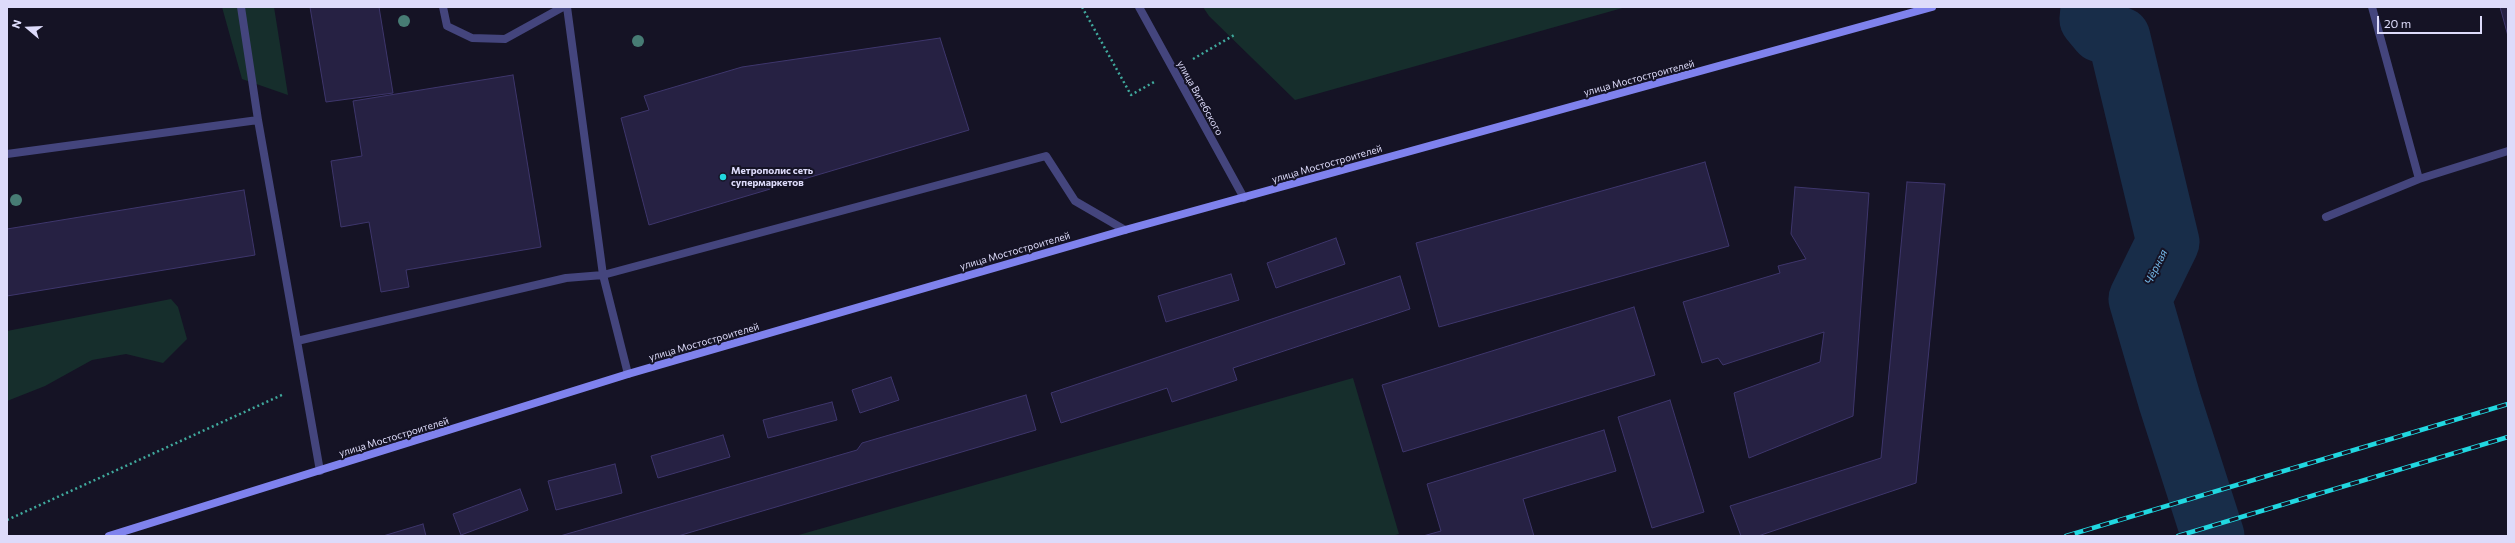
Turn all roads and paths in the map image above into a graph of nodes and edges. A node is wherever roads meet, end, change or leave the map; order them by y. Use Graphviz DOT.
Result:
graph roads {
  1 [pos="241,7"];
  2 [pos="443,7"];
  3 [pos="563,7"];
  4 [pos="567,7"];
  5 [pos="1082,7"];
  6 [pos="1139,7"];
  7 [pos="1932,7"];
  8 [pos="2372,7"];
  9 [pos="1131,95"];
  10 [pos="258,120"];
  11 [pos="2508,151"];
  12 [pos="7,154"];
  13 [pos="2420,178"];
  14 [pos="1244,198"];
  15 [pos="2326,217"];
  16 [pos="1125,230"];
  17 [pos="603,275"];
  18 [pos="297,341"];
  19 [pos="628,374"];
  20 [pos="305,384"];
  21 [pos="320,471"];
  22 [pos="7,520"];
  23 [pos="109,536"];
  1 -- 10 [label="street"];
  2 -- 3 [label="street"];
  4 -- 17 [label="street"];
  5 -- 9 [label="path"];
  6 -- 14 [label="street, улица Витебского"];
  7 -- 14 [label="main road, улица Мостостроителей"];
  8 -- 13 [label="street"];
  10 -- 12 [label="street"];
  10 -- 18 [label="street"];
  11 -- 13 [label="street"];
  13 -- 15 [label="street"];
  14 -- 16 [label="main road, улица Мостостроителей"];
  16 -- 17 [label="street"];
  16 -- 19 [label="main road, улица Мостостроителей"];
  17 -- 18 [label="street"];
  17 -- 19 [label="street"];
  18 -- 20 [label="street"];
  19 -- 21 [label="main road, улица Мостостроителей"];
  20 -- 21 [label="street"];
  20 -- 22 [label="path"];
  21 -- 23 [label="main road, улица Мостостроителей"];
}
